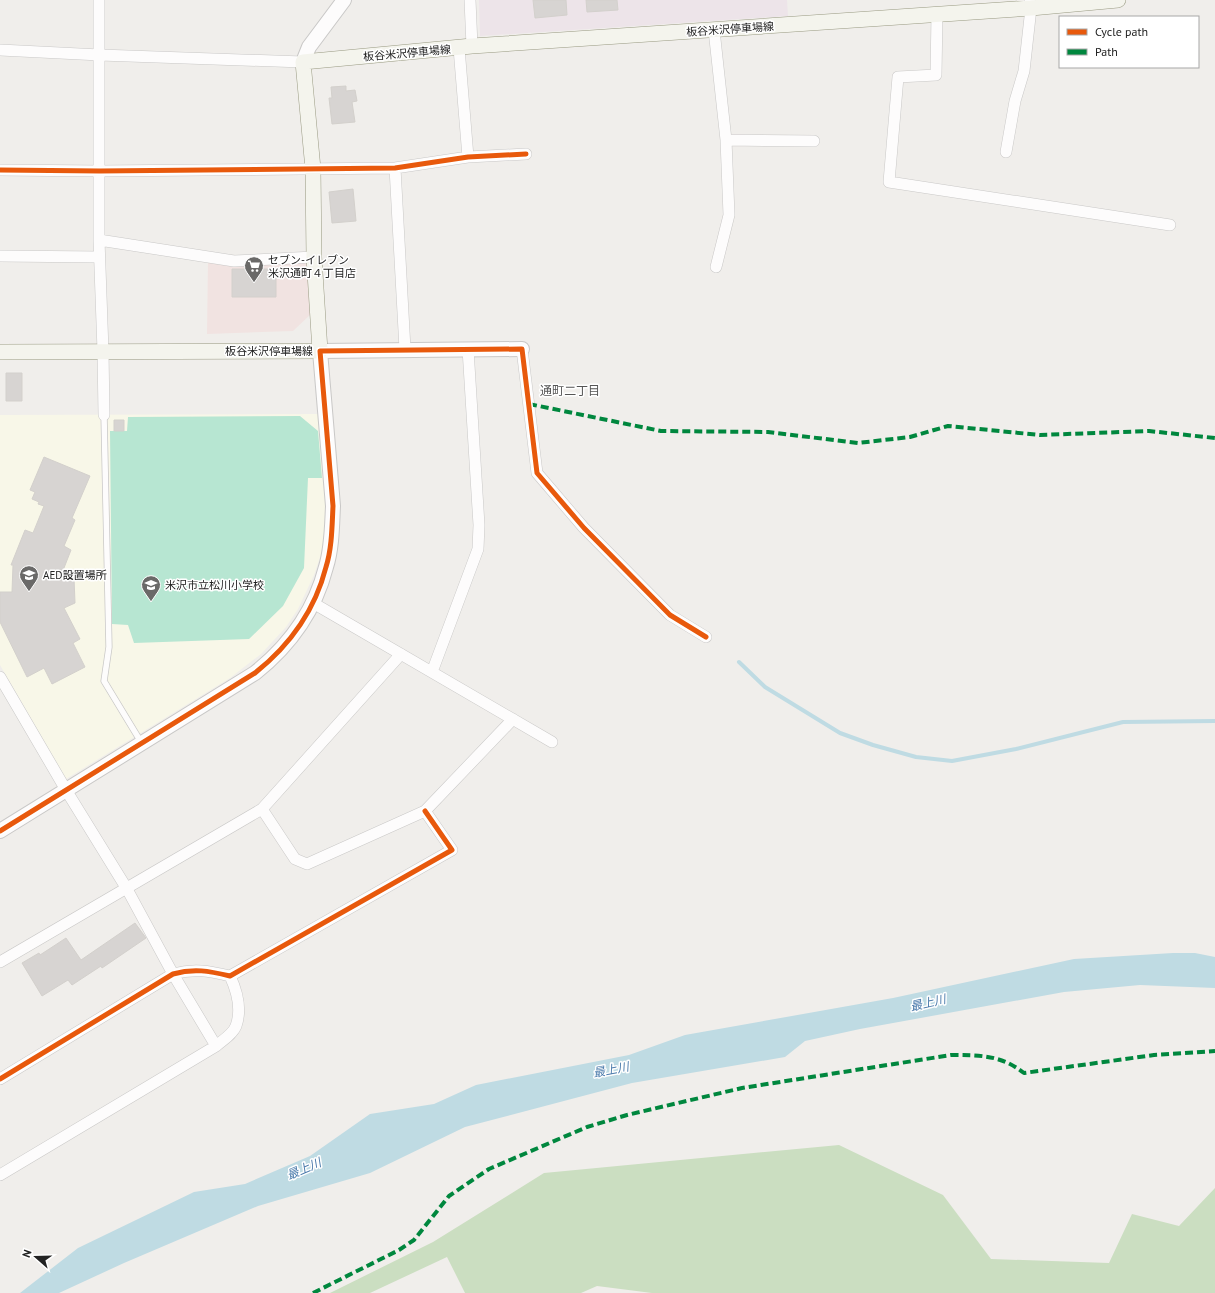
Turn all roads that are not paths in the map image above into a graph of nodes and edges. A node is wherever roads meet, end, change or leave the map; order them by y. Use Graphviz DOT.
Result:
graph roads {
  1 [pos="99,0"];
  2 [pos="344,0"];
  3 [pos="470,0"];
  4 [pos="1118,0"];
  5 [pos="1030,4"];
  6 [pos="937,14"];
  7 [pos="714,30"];
  8 [pos="465,47"];
  9 [pos="0,50"];
  10 [pos="100,55"];
  11 [pos="303,62"];
  12 [pos="726,140"];
  13 [pos="814,141"];
  14 [pos="1006,152"];
  15 [pos="526,154"];
  16 [pos="468,157"];
  17 [pos="395,168"];
  18 [pos="313,169"];
  19 [pos="0,170"];
  20 [pos="100,171"];
  21 [pos="1170,224"];
  22 [pos="99,240"];
  23 [pos="0,256"];
  24 [pos="99,257"];
  25 [pos="314,257"];
  26 [pos="716,267"];
  27 [pos="405,349"];
  28 [pos="468,349"];
  29 [pos="522,349"];
  30 [pos="103,351"];
  31 [pos="320,351"];
  32 [pos="0,352"];
  33 [pos="104,415"];
  34 [pos="313,603"];
  35 [pos="706,637"];
  36 [pos="401,654"];
  37 [pos="432,672"];
  38 [pos="0,677"];
  39 [pos="513,719"];
  40 [pos="552,742"];
  41 [pos="142,743"];
  42 [pos="66,790"];
  43 [pos="262,809"];
  44 [pos="425,811"];
  45 [pos="0,831"];
  46 [pos="126,889"];
  47 [pos="0,962"];
  48 [pos="172,974"];
  49 [pos="230,976"];
  50 [pos="216,1046"];
  51 [pos="0,1079"];
  52 [pos="0,1175"];
  1 -- 10 [label="street"];
  2 -- 11 [label="street"];
  3 -- 8 [label="street"];
  4 -- 5 [label="main road, 板谷米沢停車場線"];
  5 -- 6 [label="main road, 板谷米沢停車場線"];
  5 -- 14 [label="street"];
  6 -- 7 [label="main road, 板谷米沢停車場線"];
  6 -- 21 [label="street"];
  7 -- 8 [label="main road, 板谷米沢停車場線"];
  7 -- 12 [label="street"];
  8 -- 11 [label="main road, 板谷米沢停車場線"];
  8 -- 16 [label="street"];
  9 -- 10 [label="street"];
  10 -- 11 [label="street"];
  10 -- 20 [label="street"];
  11 -- 18 [label="main road, 板谷米沢停車場線"];
  12 -- 13 [label="street"];
  12 -- 26 [label="street"];
  15 -- 16 [label="street"];
  16 -- 17 [label="street"];
  17 -- 18 [label="street"];
  17 -- 27 [label="street"];
  18 -- 20 [label="street"];
  18 -- 25 [label="main road, 板谷米沢停車場線"];
  19 -- 20 [label="street"];
  20 -- 22 [label="street"];
  22 -- 24 [label="street"];
  22 -- 25 [label="street"];
  23 -- 24 [label="street"];
  24 -- 30 [label="street"];
  25 -- 31 [label="main road, 板谷米沢停車場線"];
  27 -- 28 [label="street"];
  27 -- 31 [label="street"];
  28 -- 29 [label="street"];
  28 -- 37 [label="street"];
  29 -- 35 [label="street"];
  30 -- 31 [label="main road, 板谷米沢停車場線"];
  30 -- 32 [label="main road, 板谷米沢停車場線"];
  30 -- 33 [label="street"];
  31 -- 34 [label="street"];
  33 -- 41 [label="lane"];
  34 -- 36 [label="street"];
  34 -- 41 [label="street"];
  36 -- 37 [label="street"];
  36 -- 43 [label="street"];
  37 -- 39 [label="street"];
  38 -- 42 [label="street"];
  39 -- 40 [label="street"];
  39 -- 44 [label="street"];
  41 -- 42 [label="street"];
  42 -- 45 [label="street"];
  42 -- 46 [label="street"];
  43 -- 44 [label="street"];
  43 -- 46 [label="street"];
  44 -- 49 [label="street"];
  46 -- 47 [label="street"];
  46 -- 48 [label="street"];
  48 -- 49 [label="street"];
  48 -- 50 [label="street"];
  48 -- 51 [label="street"];
  49 -- 50 [label="street"];
  50 -- 52 [label="street"];
}
